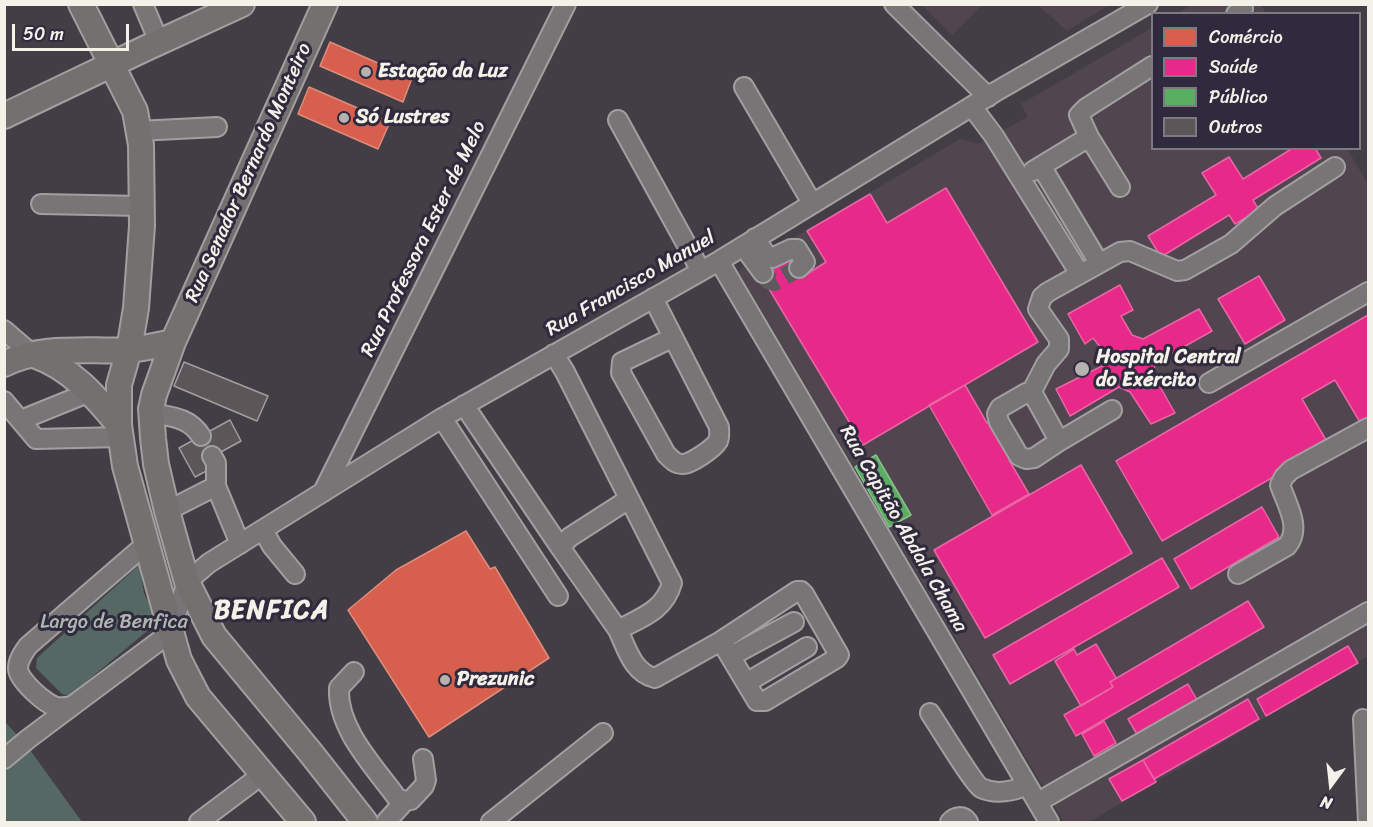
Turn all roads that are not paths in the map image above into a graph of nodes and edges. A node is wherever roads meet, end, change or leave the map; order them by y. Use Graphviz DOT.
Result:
graph roads {
  1 [pos="142,4"];
  2 [pos="242,4"];
  3 [pos="566,4"];
  4 [pos="894,4"];
  5 [pos="1148,4"];
  6 [pos="84,5"];
  7 [pos="315,12"];
  8 [pos="159,42"];
  9 [pos="112,65"];
  10 [pos="1151,67"];
  11 [pos="744,87"];
  12 [pos="988,97"];
  13 [pos="973,108"];
  14 [pos="4,116"];
  15 [pos="618,120"];
  16 [pos="217,127"];
  17 [pos="138,131"];
  18 [pos="1089,137"];
  19 [pos="1041,166"];
  20 [pos="1335,167"];
  21 [pos="1021,179"];
  22 [pos="1120,187"];
  23 [pos="812,203"];
  24 [pos="41,204"];
  25 [pos="142,206"];
  26 [pos="749,242"];
  27 [pos="719,261"];
  28 [pos="1099,263"];
  29 [pos="799,268"];
  30 [pos="701,271"];
  31 [pos="763,273"];
  32 [pos="1080,274"];
  33 [pos="1368,292"];
  34 [pos="653,298"];
  35 [pos="4,330"];
  36 [pos="672,338"];
  37 [pos="173,342"];
  38 [pos="129,350"];
  39 [pos="554,354"];
  40 [pos="33,355"];
  41 [pos="4,364"];
  42 [pos="1209,383"];
  43 [pos="90,392"];
  44 [pos="1031,393"];
  45 [pos="4,401"];
  46 [pos="464,405"];
  47 [pos="1112,410"];
  48 [pos="152,413"];
  49 [pos="442,418"];
  50 [pos="21,420"];
  51 [pos="1368,429"];
  52 [pos="120,431"];
  53 [pos="201,436"];
  54 [pos="1058,442"];
  55 [pos="212,456"];
  56 [pos="216,486"];
  57 [pos="322,494"];
  58 [pos="629,499"];
  59 [pos="167,511"];
  60 [pos="263,530"];
  61 [pos="146,544"];
  62 [pos="240,544"];
  63 [pos="560,547"];
  64 [pos="295,574"];
  65 [pos="1238,574"];
  66 [pos="187,582"];
  67 [pos="558,596"];
  68 [pos="1368,612"];
  69 [pos="794,622"];
  70 [pos="618,630"];
  71 [pos="170,633"];
  72 [pos="807,647"];
  73 [pos="726,648"];
  74 [pos="11,669"];
  75 [pos="354,672"];
  76 [pos="746,683"];
  77 [pos="72,706"];
  78 [pos="930,713"];
  79 [pos="1363,719"];
  80 [pos="603,733"];
  81 [pos="4,759"];
  82 [pos="423,759"];
  83 [pos="260,774"];
  84 [pos="1027,785"];
  85 [pos="405,801"];
  86 [pos="1038,802"];
  87 [pos="1049,821"];
  88 [pos="200,822"];
  89 [pos="303,822"];
  90 [pos="365,822"];
  91 [pos="386,822"];
  92 [pos="491,822"];
  93 [pos="950,822"];
  94 [pos="968,822"];
  95 [pos="1368,822"];
  1 -- 8 [label="street"];
  2 -- 8 [label="main road"];
  3 -- 57 [label="street, Rua Professora Ester de Melo"];
  4 -- 12 [label="street"];
  5 -- 12 [label="street, Rua Francisco Manuel"];
  6 -- 9 [label="main road"];
  7 -- 37 [label="main road, Rua Senador Bernardo Monteiro"];
  8 -- 9 [label="main road"];
  9 -- 14 [label="main road"];
  9 -- 17 [label="main road"];
  10 -- 18 [label="street"];
  11 -- 23 [label="street"];
  12 -- 13 [label="street, Rua Francisco Manuel"];
  13 -- 21 [label="street"];
  13 -- 23 [label="street, Rua Francisco Manuel"];
  15 -- 30 [label="street"];
  16 -- 17 [label="street"];
  17 -- 25 [label="main road"];
  18 -- 19 [label="street"];
  18 -- 22 [label="street"];
  19 -- 21 [label="street"];
  19 -- 28 [label="street"];
  20 -- 28 [label="street"];
  21 -- 32 [label="street"];
  23 -- 26 [label="street, Rua Francisco Manuel"];
  24 -- 25 [label="street"];
  25 -- 38 [label="main road"];
  26 -- 27 [label="street, Rua Francisco Manuel"];
  26 -- 29 [label="street"];
  26 -- 31 [label="street"];
  27 -- 30 [label="street, Rua Francisco Manuel"];
  27 -- 84 [label="street, Rua Capitão Abdala Chama"];
  28 -- 32 [label="street"];
  30 -- 34 [label="street, Rua Francisco Manuel"];
  32 -- 44 [label="street"];
  33 -- 42 [label="street"];
  34 -- 36 [label="street"];
  34 -- 39 [label="street, Rua Francisco Manuel"];
  35 -- 40 [label="street"];
  36 -- 36 [label="street"];
  37 -- 38 [label="main road"];
  37 -- 48 [label="main road, Rua Senador Bernardo Monteiro"];
  38 -- 40 [label="main road"];
  38 -- 52 [label="main road"];
  39 -- 46 [label="street, Rua Francisco Manuel"];
  39 -- 58 [label="street"];
  40 -- 41 [label="main road"];
  40 -- 43 [label="main road"];
  43 -- 50 [label="street"];
  43 -- 52 [label="main road"];
  44 -- 54 [label="street"];
  44 -- 54 [label="street"];
  45 -- 50 [label="street"];
  46 -- 49 [label="street, Rua Francisco Manuel"];
  46 -- 63 [label="street"];
  47 -- 54 [label="street"];
  48 -- 53 [label="street"];
  48 -- 59 [label="main road, Rua Senador Bernardo Monteiro"];
  49 -- 57 [label="street, Rua Francisco Manuel"];
  49 -- 67 [label="street"];
  50 -- 52 [label="street"];
  51 -- 65 [label="street"];
  52 -- 61 [label="main road"];
  55 -- 56 [label="street"];
  56 -- 59 [label="street"];
  56 -- 62 [label="street"];
  57 -- 60 [label="street, Rua Francisco Manuel"];
  58 -- 63 [label="street"];
  58 -- 70 [label="street"];
  59 -- 66 [label="main road, Rua Senador Bernardo Monteiro"];
  60 -- 62 [label="street, Rua Francisco Manuel"];
  60 -- 64 [label="street"];
  61 -- 71 [label="main road"];
  61 -- 74 [label="street"];
  62 -- 66 [label="street, Rua Francisco Manuel"];
  63 -- 70 [label="street"];
  66 -- 71 [label="street"];
  66 -- 90 [label="main road, Rua Senador Bernardo Monteiro"];
  68 -- 86 [label="street"];
  69 -- 73 [label="street"];
  70 -- 73 [label="street"];
  71 -- 77 [label="street"];
  71 -- 83 [label="main road"];
  72 -- 76 [label="street"];
  73 -- 76 [label="street"];
  73 -- 76 [label="street"];
  74 -- 77 [label="street"];
  75 -- 85 [label="street"];
  77 -- 81 [label="street"];
  78 -- 84 [label="street"];
  79 -- 95 [label="street"];
  80 -- 92 [label="street"];
  82 -- 85 [label="street"];
  83 -- 88 [label="street"];
  83 -- 89 [label="main road"];
  84 -- 86 [label="street, Rua Capitão Abdala Chama"];
  85 -- 91 [label="street"];
  86 -- 87 [label="street, Rua Capitão Abdala Chama"];
  93 -- 94 [label="street"];
}
